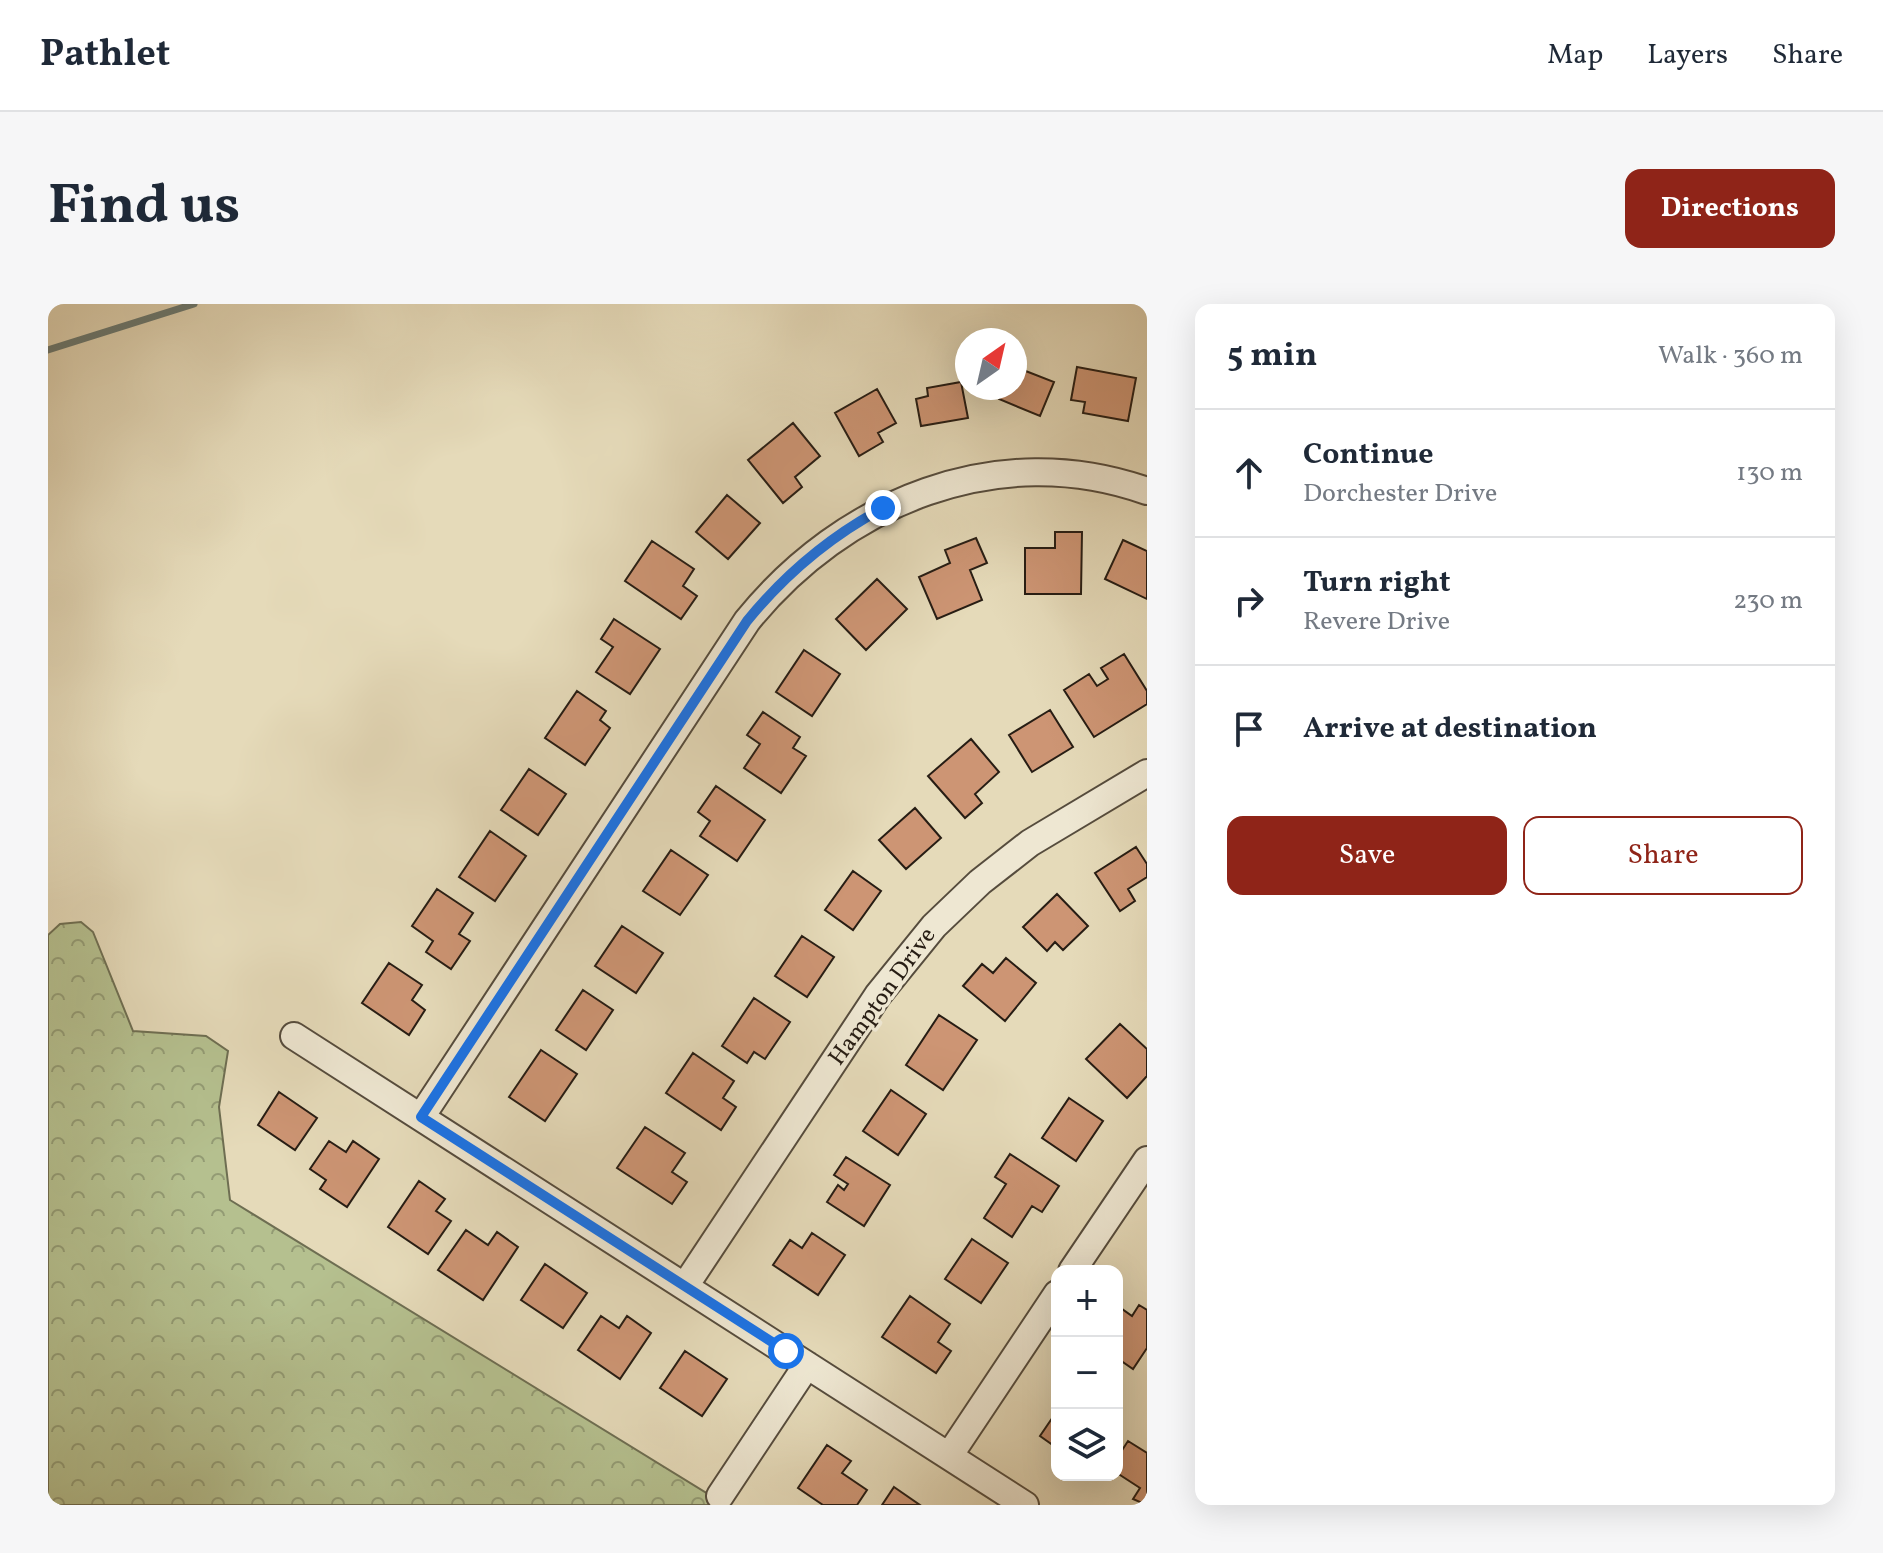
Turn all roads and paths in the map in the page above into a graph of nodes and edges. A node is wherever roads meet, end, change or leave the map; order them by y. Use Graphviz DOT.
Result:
graph roads {
  1 [pos="1147,491"];
  2 [pos="1147,773"];
  3 [pos="294,1036"];
  4 [pos="421,1117"];
  5 [pos="1147,1160"];
  6 [pos="1076,1265"];
  7 [pos="685,1286"];
  8 [pos="1051,1303"];
  9 [pos="807,1365"];
  10 [pos="949,1456"];
  11 [pos="720,1496"];
  12 [pos="1025,1505"];
  1 -- 4 [label="street"];
  2 -- 7 [label="street, Hampton Drive"];
  3 -- 4 [label="street"];
  4 -- 7 [label="street"];
  5 -- 6 [label="street"];
  7 -- 9 [label="street"];
  8 -- 10 [label="street"];
  9 -- 10 [label="street"];
  9 -- 11 [label="street"];
  10 -- 12 [label="street"];
}
